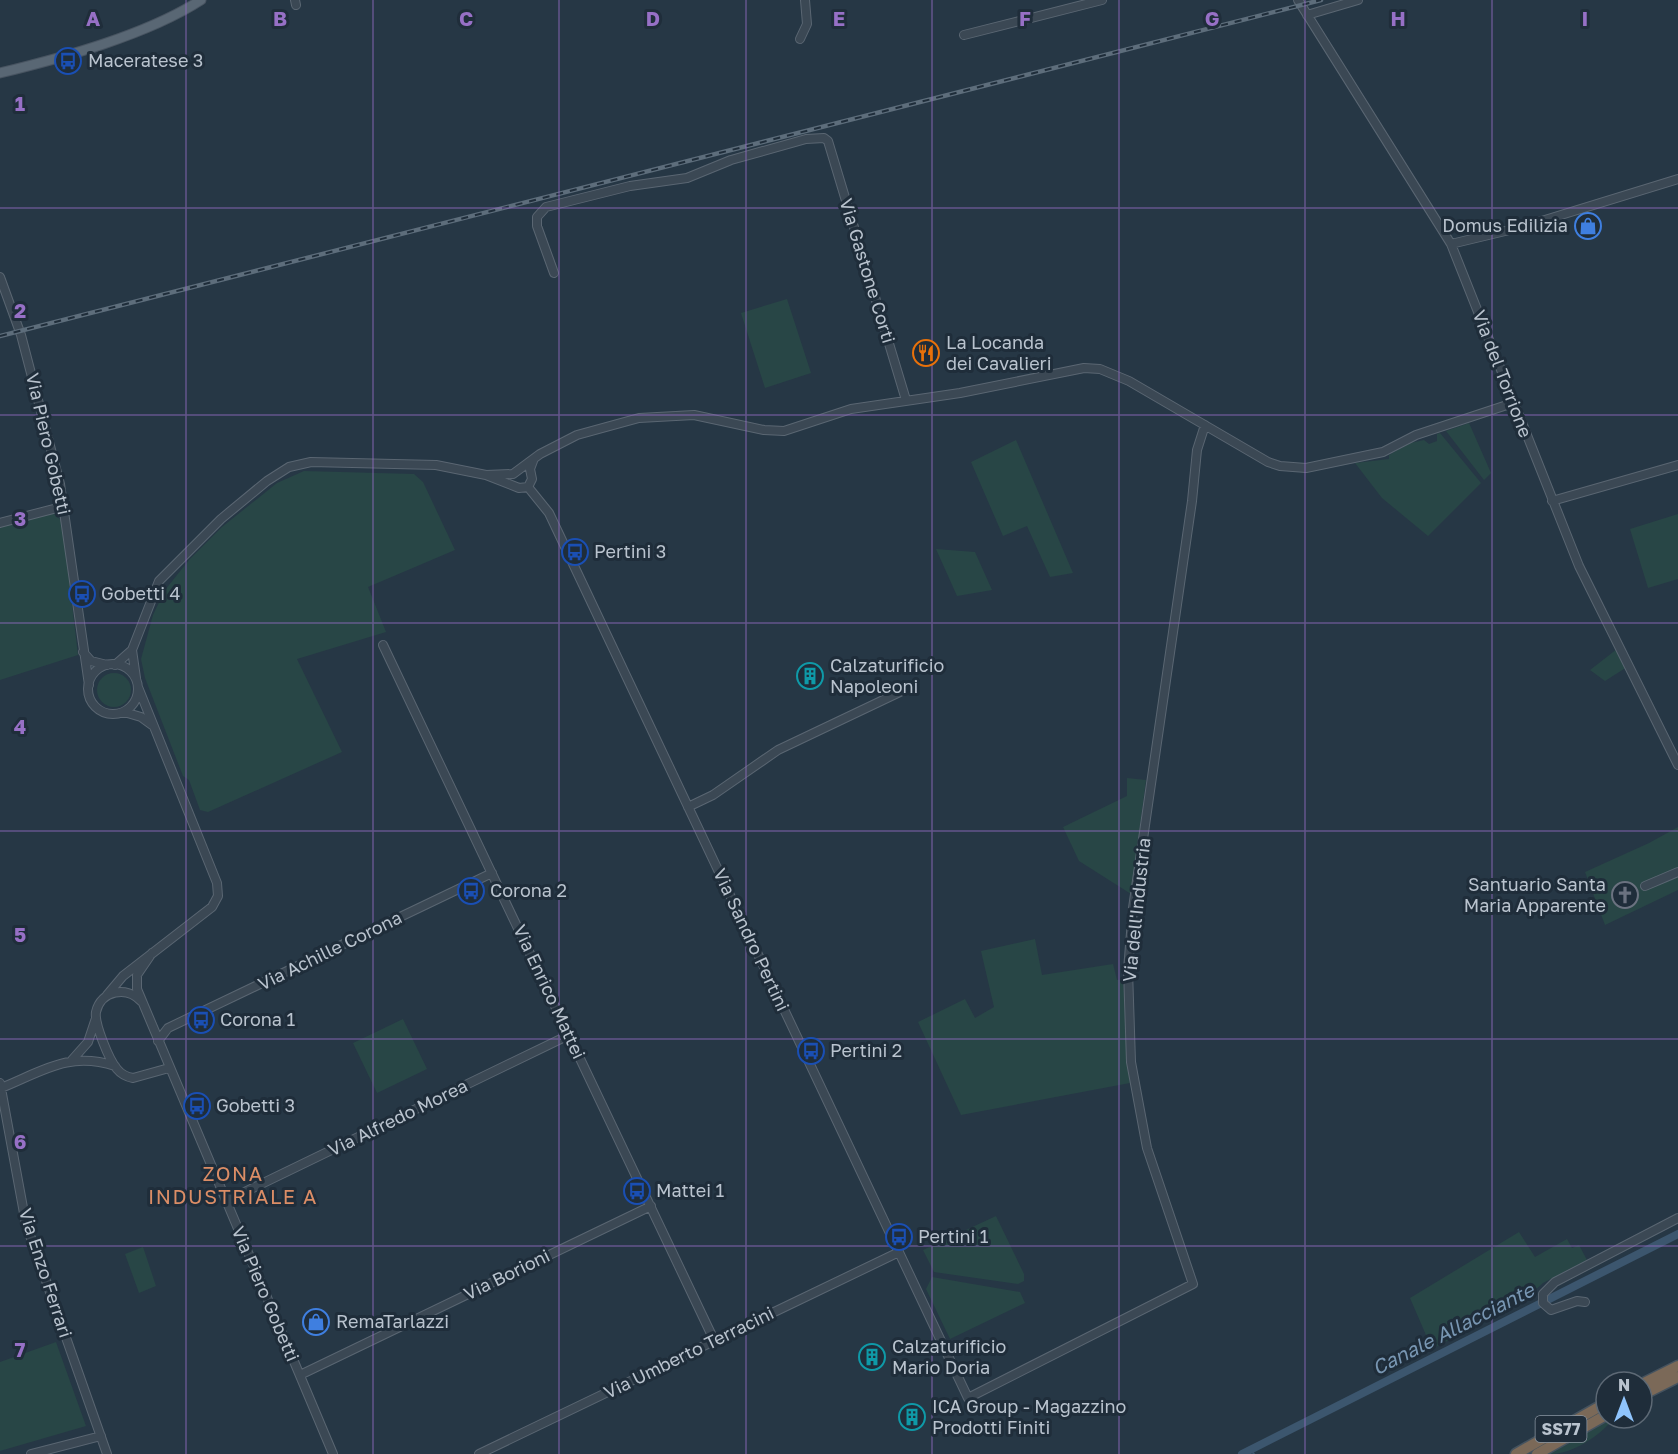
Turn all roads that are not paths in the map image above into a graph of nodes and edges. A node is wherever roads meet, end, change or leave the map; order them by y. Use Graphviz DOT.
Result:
graph roads {
  1 [pos="201,0"];
  2 [pos="806,0"];
  3 [pos="1102,0"];
  4 [pos="1298,0"];
  5 [pos="1358,0"];
  6 [pos="1307,15"];
  7 [pos="964,35"];
  8 [pos="800,39"];
  9 [pos="0,74"];
  10 [pos="1678,179"];
  11 [pos="1451,244"];
  12 [pos="554,273"];
  13 [pos="0,277"];
  14 [pos="906,400"];
  15 [pos="1513,403"];
  16 [pos="1205,425"];
  17 [pos="534,459"];
  18 [pos="1678,465"];
  19 [pos="522,468"];
  20 [pos="531,473"];
  21 [pos="513,474"];
  22 [pos="486,475"];
  23 [pos="514,485"];
  24 [pos="528,487"];
  25 [pos="1552,501"];
  26 [pos="65,506"];
  27 [pos="0,523"];
  28 [pos="383,645"];
  29 [pos="82,650"];
  30 [pos="132,650"];
  31 [pos="111,665"];
  32 [pos="137,683"];
  33 [pos="89,685"];
  34 [pos="900,692"];
  35 [pos="124,711"];
  36 [pos="154,727"];
  37 [pos="1678,765"];
  38 [pos="688,807"];
  39 [pos="1678,872"];
  40 [pos="492,873"];
  41 [pos="1645,886"];
  42 [pos="152,953"];
  43 [pos="107,995"];
  44 [pos="142,1002"];
  45 [pos="96,1018"];
  46 [pos="168,1028"];
  47 [pos="153,1029"];
  48 [pos="569,1035"];
  49 [pos="158,1041"];
  50 [pos="72,1060"];
  51 [pos="115,1066"];
  52 [pos="170,1068"];
  53 [pos="1,1085"];
  54 [pos="226,1202"];
  55 [pos="651,1206"];
  56 [pos="1678,1218"];
  57 [pos="899,1252"];
  58 [pos="1584,1302"];
  59 [pos="714,1340"];
  60 [pos="1678,1366"];
  61 [pos="300,1375"];
  62 [pos="1678,1377"];
  63 [pos="1654,1378"];
  64 [pos="1654,1389"];
  65 [pos="968,1398"];
  66 [pos="1594,1410"];
  67 [pos="1594,1422"];
  68 [pos="101,1436"];
  69 [pos="30,1454"];
  70 [pos="107,1454"];
  71 [pos="333,1454"];
  72 [pos="479,1454"];
  73 [pos="1516,1454"];
  74 [pos="1537,1454"];
  1 -- 9 [label="main road"];
  2 -- 8 [label="street"];
  3 -- 7 [label="street"];
  4 -- 6 [label="street, Via del Torrione"];
  5 -- 6 [label="street"];
  6 -- 11 [label="street, Via del Torrione"];
  10 -- 11 [label="street"];
  11 -- 15 [label="street, Via del Torrione"];
  12 -- 14 [label="street, Via Gastone Corti"];
  13 -- 26 [label="street, Via Piero Gobetti"];
  14 -- 16 [label="street"];
  14 -- 17 [label="street"];
  15 -- 16 [label="street"];
  15 -- 25 [label="street, Via del Torrione"];
  16 -- 65 [label="street, Via dell'Industria"];
  17 -- 19 [label="street"];
  17 -- 20 [label="street"];
  18 -- 25 [label="street"];
  19 -- 20 [label="street"];
  19 -- 21 [label="street"];
  20 -- 24 [label="street"];
  21 -- 22 [label="street"];
  21 -- 23 [label="street"];
  22 -- 23 [label="street"];
  22 -- 30 [label="street"];
  23 -- 24 [label="street"];
  24 -- 38 [label="street, Via Sandro Pertini"];
  25 -- 37 [label="street, Via del Torrione"];
  26 -- 27 [label="street"];
  26 -- 29 [label="street, Via Piero Gobetti"];
  28 -- 40 [label="street, Via Enrico Mattei"];
  29 -- 31 [label="street"];
  29 -- 33 [label="street, Via Piero Gobetti"];
  30 -- 31 [label="street"];
  30 -- 32 [label="street"];
  31 -- 32 [label="street"];
  31 -- 33 [label="street"];
  32 -- 35 [label="street"];
  32 -- 36 [label="street"];
  33 -- 35 [label="street"];
  34 -- 38 [label="street"];
  35 -- 36 [label="street"];
  36 -- 42 [label="street"];
  38 -- 57 [label="street, Via Sandro Pertini"];
  39 -- 41 [label="street"];
  40 -- 46 [label="street, Via Achille Corona"];
  40 -- 48 [label="street, Via Enrico Mattei"];
  42 -- 43 [label="street"];
  42 -- 44 [label="street, Via Piero Gobetti"];
  43 -- 44 [label="street"];
  43 -- 45 [label="street"];
  44 -- 47 [label="street, Via Piero Gobetti"];
  45 -- 50 [label="street"];
  45 -- 51 [label="street"];
  46 -- 47 [label="street, Via Achille Corona"];
  46 -- 49 [label="street, Via Achille Corona"];
  47 -- 49 [label="street, Via Piero Gobetti"];
  48 -- 54 [label="street, Via Alfredo Morea"];
  48 -- 55 [label="street, Via Enrico Mattei"];
  49 -- 52 [label="street, Via Piero Gobetti"];
  50 -- 51 [label="street, Via Enzo Ferrari"];
  50 -- 53 [label="street, Via Enzo Ferrari"];
  51 -- 52 [label="street"];
  52 -- 54 [label="street, Via Piero Gobetti"];
  53 -- 68 [label="street, Via Enzo Ferrari"];
  54 -- 61 [label="street, Via Piero Gobetti"];
  55 -- 59 [label="street, Via Enrico Mattei"];
  55 -- 61 [label="street, Via Borioni"];
  56 -- 58 [label="street"];
  57 -- 59 [label="street, Via Umberto Terracini"];
  57 -- 65 [label="street, Via Sandro Pertini"];
  59 -- 72 [label="street, Via Umberto Terracini"];
  60 -- 63 [label="highway"];
  61 -- 71 [label="street, Via Piero Gobetti"];
  62 -- 64 [label="highway"];
  66 -- 73 [label="highway, SS77"];
  67 -- 74 [label="highway, SS77"];
  68 -- 69 [label="street"];
  68 -- 70 [label="street, Via Enzo Ferrari"];
}
